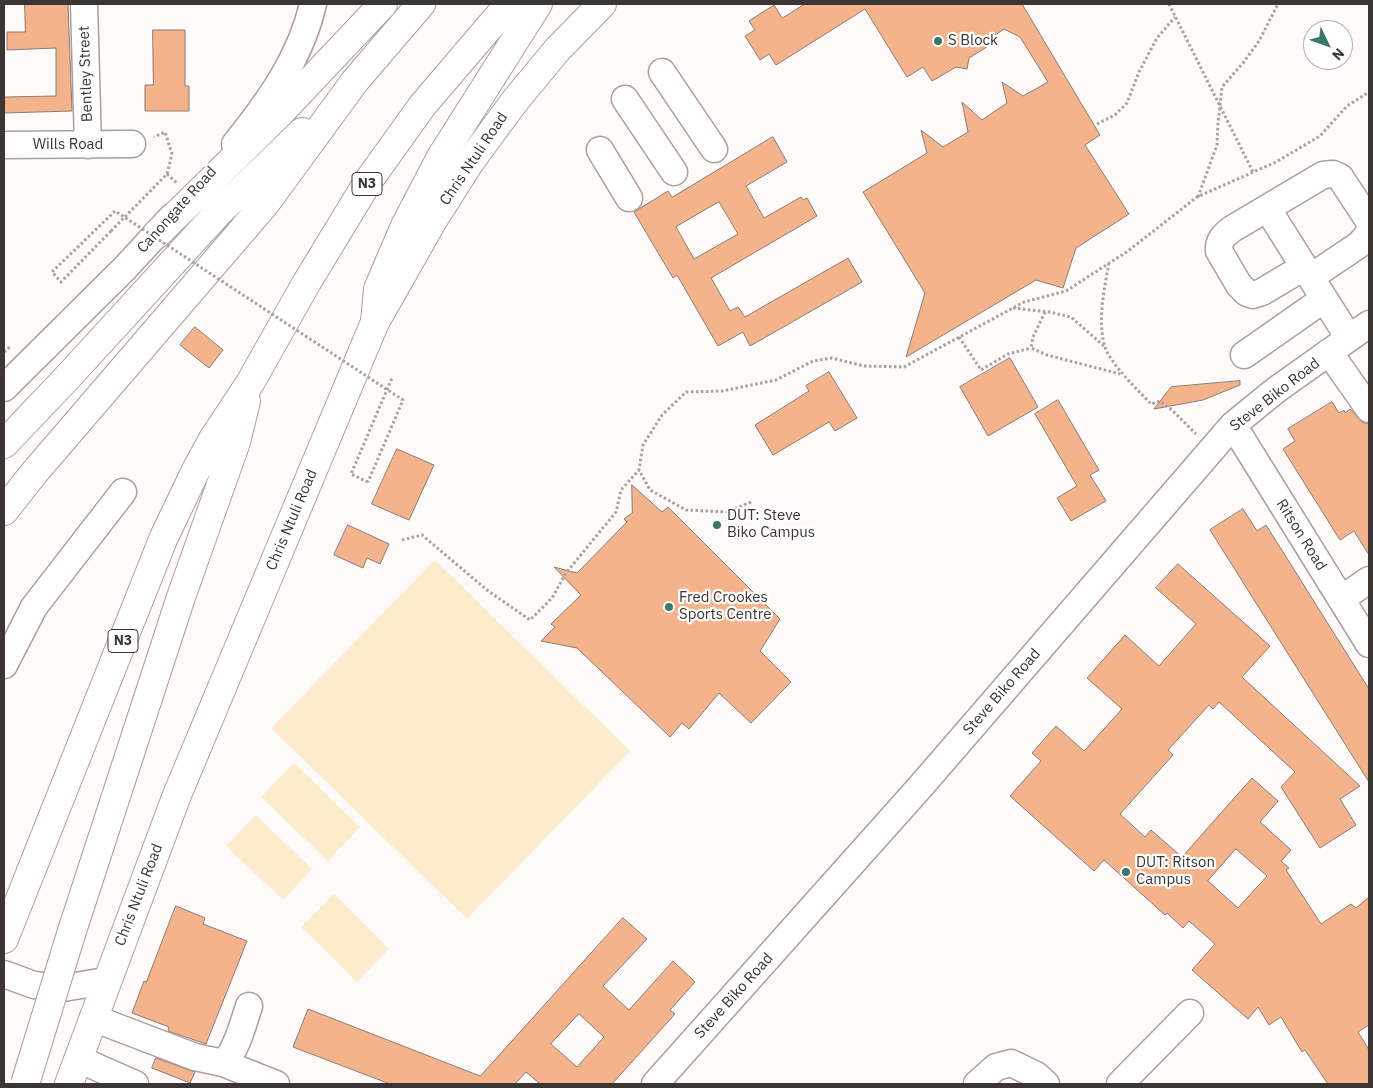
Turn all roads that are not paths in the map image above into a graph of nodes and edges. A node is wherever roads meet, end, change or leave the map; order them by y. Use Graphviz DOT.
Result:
graph roads {
  1 [pos="84,4"];
  2 [pos="313,4"];
  3 [pos="382,4"];
  4 [pos="421,4"];
  5 [pos="510,4"];
  6 [pos="538,4"];
  7 [pos="602,4"];
  8 [pos="662,72"];
  9 [pos="354,81"];
  10 [pos="625,99"];
  11 [pos="132,144"];
  12 [pos="4,145"];
  13 [pos="88,145"];
  14 [pos="714,149"];
  15 [pos="600,150"];
  16 [pos="674,172"];
  17 [pos="629,198"];
  18 [pos="1266,208"];
  19 [pos="1369,220"];
  20 [pos="1369,233"];
  21 [pos="157,234"];
  22 [pos="1313,281"];
  23 [pos="375,322"];
  24 [pos="1349,338"];
  25 [pos="1244,355"];
  26 [pos="250,382"];
  27 [pos="4,388"];
  28 [pos="1365,394"];
  29 [pos="1233,425"];
  30 [pos="4,444"];
  31 [pos="123,492"];
  32 [pos="4,511"];
  33 [pos="1369,580"];
  34 [pos="1342,599"];
  35 [pos="1369,644"];
  36 [pos="4,665"];
  37 [pos="4,939"];
  38 [pos="4,974"];
  39 [pos="106,981"];
  40 [pos="250,1006"];
  41 [pos="1190,1013"];
  42 [pos="93,1018"];
  43 [pos="78,1059"];
  44 [pos="223,1063"];
  45 [pos="25,1084"];
  46 [pos="69,1084"];
  47 [pos="135,1084"];
  48 [pos="276,1084"];
  49 [pos="655,1084"];
  50 [pos="977,1084"];
  51 [pos="1046,1084"];
  52 [pos="1120,1084"];
  1 -- 13 [label="street, Bentley Street"];
  2 -- 21 [label="street, Canongate Road"];
  3 -- 21 [label="main road"];
  4 -- 9 [label="main road"];
  5 -- 26 [label="main road, N3"];
  6 -- 23 [label="main road"];
  7 -- 23 [label="main road, Chris Ntuli Road"];
  8 -- 14 [label="street"];
  9 -- 30 [label="main road"];
  9 -- 32 [label="main road"];
  10 -- 16 [label="street"];
  11 -- 13 [label="street, Wills Road"];
  12 -- 13 [label="street, Wills Road"];
  15 -- 17 [label="street"];
  18 -- 19 [label="street"];
  18 -- 22 [label="street"];
  18 -- 22 [label="street"];
  20 -- 22 [label="street"];
  21 -- 27 [label="street, Canongate Road"];
  22 -- 24 [label="street"];
  22 -- 25 [label="street"];
  23 -- 39 [label="main road, Chris Ntuli Road"];
  24 -- 28 [label="street"];
  24 -- 29 [label="street, Steve Biko Road"];
  26 -- 37 [label="main road, N3"];
  26 -- 45 [label="main road, bridge"];
  29 -- 34 [label="street, Ritson Road"];
  29 -- 49 [label="street, Steve Biko Road"];
  31 -- 36 [label="street"];
  33 -- 34 [label="street"];
  34 -- 35 [label="street, Ritson Road"];
  38 -- 39 [label="street"];
  39 -- 42 [label="main road, Chris Ntuli Road"];
  40 -- 44 [label="street"];
  41 -- 52 [label="street"];
  42 -- 43 [label="main road, Chris Ntuli Road"];
  42 -- 44 [label="street"];
  43 -- 46 [label="main road, Chris Ntuli Road"];
  43 -- 47 [label="street"];
  44 -- 48 [label="street"];
  50 -- 51 [label="street"];
}
